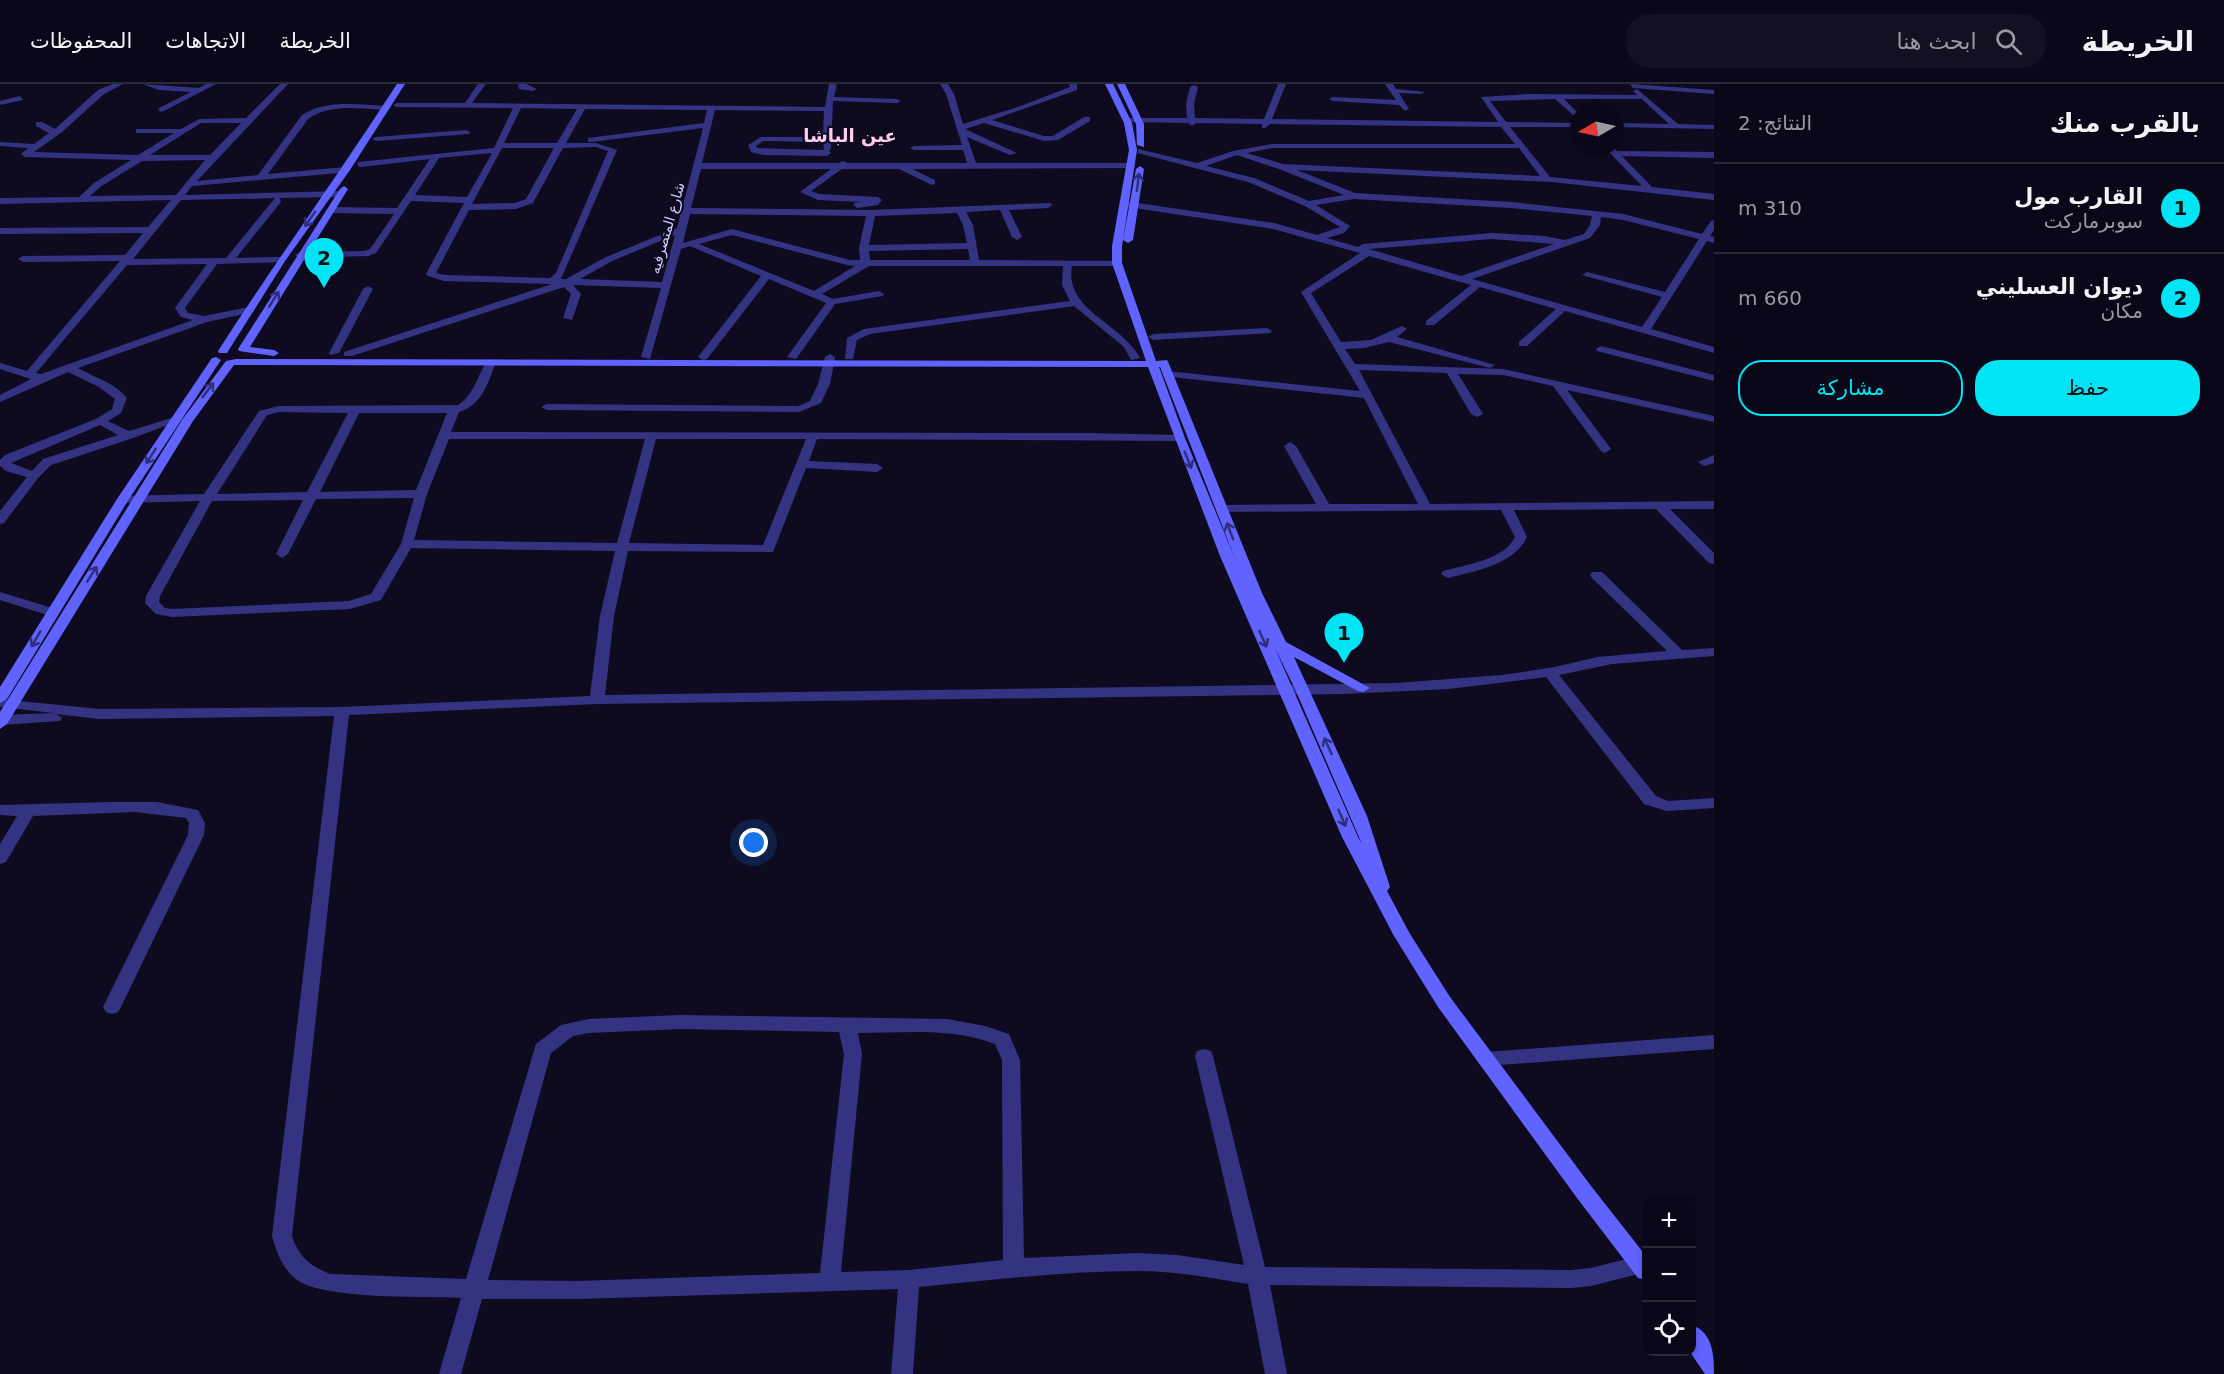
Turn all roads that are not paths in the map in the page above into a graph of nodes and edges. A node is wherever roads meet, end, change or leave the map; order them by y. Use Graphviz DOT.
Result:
graph roads {
  1 [pos="119,84"];
  2 [pos="147,84"];
  3 [pos="212,84"];
  4 [pos="284,84"];
  5 [pos="401,84"];
  6 [pos="410,84"];
  7 [pos="482,84"];
  8 [pos="522,84"];
  9 [pos="833,84"];
  10 [pos="944,84"];
  11 [pos="1074,84"];
  12 [pos="1109,84"];
  13 [pos="1121,84"];
  14 [pos="1282,84"];
  15 [pos="1521,84"];
  16 [pos="1632,85"];
  17 [pos="1194,87"];
  18 [pos="1392,88"];
  19 [pos="19,89"];
  20 [pos="533,89"];
  21 [pos="200,90"];
  22 [pos="1420,92"];
  23 [pos="1714,92"];
  24 [pos="0,93"];
  25 [pos="1530,96"];
  26 [pos="1557,96"];
  27 [pos="1643,97"];
  28 [pos="20,98"];
  29 [pos="830,99"];
  30 [pos="1333,99"];
  31 [pos="897,101"];
  32 [pos="0,103"];
  33 [pos="1401,104"];
  34 [pos="392,106"];
  35 [pos="466,106"];
  36 [pos="712,107"];
  37 [pos="517,108"];
  38 [pos="581,109"];
  39 [pos="828,109"];
  40 [pos="1570,109"];
  41 [pos="162,110"];
  42 [pos="1087,119"];
  43 [pos="250,120"];
  44 [pos="986,121"];
  45 [pos="1133,122"];
  46 [pos="1191,123"];
  47 [pos="39,124"];
  48 [pos="1265,124"];
  49 [pos="707,125"];
  50 [pos="1417,125"];
  51 [pos="1503,125"];
  52 [pos="1570,126"];
  53 [pos="1624,126"];
  54 [pos="1676,127"];
  55 [pos="1714,128"];
  56 [pos="960,130"];
  57 [pos="140,131"];
  58 [pos="182,131"];
  59 [pos="466,132"];
  60 [pos="55,133"];
  61 [pos="376,139"];
  62 [pos="827,140"];
  63 [pos="0,144"];
  64 [pos="577,145"];
  65 [pos="1380,145"];
  66 [pos="34,146"];
  67 [pos="559,146"];
  68 [pos="1521,146"];
  69 [pos="966,147"];
  70 [pos="498,148"];
  71 [pos="914,148"];
  72 [pos="1624,151"];
  73 [pos="1141,152"];
  74 [pos="827,153"];
  75 [pos="1013,153"];
  76 [pos="1236,153"];
  77 [pos="1388,153"];
  78 [pos="1714,155"];
  79 [pos="1618,156"];
  80 [pos="212,157"];
  81 [pos="436,157"];
  82 [pos="140,158"];
  83 [pos="1395,161"];
  84 [pos="361,164"];
  85 [pos="826,164"];
  86 [pos="843,164"];
  87 [pos="900,165"];
  88 [pos="972,165"];
  89 [pos="697,166"];
  90 [pos="1131,166"];
  91 [pos="1197,166"];
  92 [pos="1282,166"];
  93 [pos="346,170"];
  94 [pos="1403,170"];
  95 [pos="262,176"];
  96 [pos="1546,178"];
  97 [pos="932,182"];
  98 [pos="189,184"];
  99 [pos="1649,188"];
  100 [pos="0,193"];
  101 [pos="1354,196"];
  102 [pos="1714,197"];
  103 [pos="239,198"];
  104 [pos="410,198"];
  105 [pos="178,199"];
  106 [pos="81,200"];
  107 [pos="278,200"];
  108 [pos="332,200"];
  109 [pos="0,201"];
  110 [pos="20,201"];
  111 [pos="467,203"];
  112 [pos="1308,204"];
  113 [pos="1048,205"];
  114 [pos="1130,205"];
  115 [pos="1003,206"];
  116 [pos="960,210"];
  117 [pos="399,211"];
  118 [pos="686,211"];
  119 [pos="819,212"];
  120 [pos="871,213"];
  121 [pos="1598,214"];
  122 [pos="1714,223"];
  123 [pos="682,229"];
  124 [pos="151,230"];
  125 [pos="0,231"];
  126 [pos="1703,236"];
  127 [pos="1017,237"];
  128 [pos="1318,238"];
  129 [pos="1714,240"];
  130 [pos="1569,244"];
  131 [pos="694,245"];
  132 [pos="970,246"];
  133 [pos="1351,247"];
  134 [pos="677,248"];
  135 [pos="864,248"];
  136 [pos="1368,252"];
  137 [pos="300,255"];
  138 [pos="23,260"];
  139 [pos="127,260"];
  140 [pos="229,260"];
  141 [pos="281,260"];
  142 [pos="214,261"];
  143 [pos="1117,263"];
  144 [pos="865,264"];
  145 [pos="975,264"];
  146 [pos="1068,264"];
  147 [pos="767,275"];
  148 [pos="1587,275"];
  149 [pos="1461,279"];
  150 [pos="554,280"];
  151 [pos="566,284"];
  152 [pos="1478,284"];
  153 [pos="664,285"];
  154 [pos="368,289"];
  155 [pos="879,294"];
  156 [pos="814,295"];
  157 [pos="1667,295"];
  158 [pos="832,302"];
  159 [pos="1076,303"];
  160 [pos="1563,308"];
  161 [pos="249,310"];
  162 [pos="568,318"];
  163 [pos="204,320"];
  164 [pos="1430,323"];
  165 [pos="1402,329"];
  166 [pos="1267,331"];
  167 [pos="1644,332"];
  168 [pos="1153,337"];
  169 [pos="1391,339"];
  170 [pos="1523,344"];
  171 [pos="1338,345"];
  172 [pos="1601,349"];
  173 [pos="245,350"];
  174 [pos="1714,350"];
  175 [pos="333,353"];
  176 [pos="348,354"];
  177 [pos="220,355"];
  178 [pos="646,357"];
  179 [pos="703,357"];
  180 [pos="792,357"];
  181 [pos="849,357"];
  182 [pos="1135,358"];
  183 [pos="829,360"];
  184 [pos="233,362"];
  185 [pos="491,362"];
  186 [pos="1160,364"];
  187 [pos="0,366"];
  188 [pos="70,368"];
  189 [pos="1352,368"];
  190 [pos="1450,369"];
  191 [pos="1503,372"];
  192 [pos="36,376"];
  193 [pos="1714,378"];
  194 [pos="1557,384"];
  195 [pos="1368,395"];
  196 [pos="0,399"];
  197 [pos="547,407"];
  198 [pos="355,410"];
  199 [pos="454,410"];
  200 [pos="1477,414"];
  201 [pos="1714,418"];
  202 [pos="174,420"];
  203 [pos="100,421"];
  204 [pos="444,435"];
  205 [pos="129,436"];
  206 [pos="651,437"];
  207 [pos="812,438"];
  208 [pos="1179,438"];
  209 [pos="1290,447"];
  210 [pos="1605,449"];
  211 [pos="801,464"];
  212 [pos="877,468"];
  213 [pos="34,475"];
  214 [pos="421,494"];
  215 [pos="312,496"];
  216 [pos="208,498"];
  217 [pos="123,499"];
  218 [pos="141,499"];
  219 [pos="1714,505"];
  220 [pos="1660,506"];
  221 [pos="1426,507"];
  222 [pos="1506,507"];
  223 [pos="1222,509"];
  224 [pos="1325,509"];
  225 [pos="0,520"];
  226 [pos="407,544"];
  227 [pos="622,547"];
  228 [pos="282,554"];
  229 [pos="1714,560"];
  230 [pos="1448,574"];
  231 [pos="1597,574"];
  232 [pos="0,596"];
  233 [pos="51,612"];
  234 [pos="1279,644"];
  235 [pos="1714,652"];
  236 [pos="1679,655"];
  237 [pos="1607,662"];
  238 [pos="1550,673"];
  239 [pos="1384,686"];
  240 [pos="1363,688"];
  241 [pos="1296,694"];
  242 [pos="597,700"];
  243 [pos="4,702"];
  244 [pos="342,711"];
  245 [pos="99,714"];
  246 [pos="1,721"];
  247 [pos="1714,803"];
  248 [pos="0,810"];
  249 [pos="28,811"];
  250 [pos="0,858"];
  251 [pos="112,1007"];
  252 [pos="847,1026"];
  253 [pos="1714,1042"];
  254 [pos="1204,1056"];
  255 [pos="1486,1059"];
  256 [pos="1642,1264"];
  257 [pos="1642,1267"];
  258 [pos="1014,1268"];
  259 [pos="1257,1276"];
  260 [pos="909,1279"];
  261 [pos="830,1280"];
  262 [pos="472,1289"];
  263 [pos="1696,1341"];
  264 [pos="1714,1368"];
  265 [pos="450,1374"];
  266 [pos="902,1374"];
  267 [pos="1276,1374"];
  1 -- 60 [label="street"];
  2 -- 21 [label="street"];
  3 -- 21 [label="street"];
  4 -- 43 [label="street"];
  5 -- 34 [label="street"];
  6 -- 34 [label="street"];
  7 -- 35 [label="street"];
  8 -- 20 [label="street"];
  9 -- 29 [label="street"];
  10 -- 56 [label="street"];
  11 -- 44 [label="street"];
  12 -- 45 [label="street"];
  13 -- 45 [label="street"];
  14 -- 48 [label="street"];
  15 -- 25 [label="street"];
  16 -- 23 [label="street"];
  16 -- 27 [label="street"];
  17 -- 46 [label="street"];
  18 -- 22 [label="street"];
  18 -- 33 [label="street"];
  19 -- 24 [label="street"];
  21 -- 41 [label="street"];
  25 -- 26 [label="street"];
  25 -- 51 [label="street"];
  26 -- 27 [label="street"];
  26 -- 40 [label="street"];
  27 -- 54 [label="street"];
  28 -- 32 [label="street"];
  29 -- 31 [label="street"];
  29 -- 39 [label="street"];
  30 -- 33 [label="street"];
  33 -- 50 [label="street"];
  34 -- 35 [label="street"];
  34 -- 61 [label="street"];
  34 -- 93 [label="street"];
  34 -- 95 [label="street"];
  35 -- 37 [label="street"];
  36 -- 38 [label="street"];
  36 -- 39 [label="street"];
  36 -- 49 [label="street, شارع المتصرفيه"];
  37 -- 38 [label="street"];
  37 -- 70 [label="street"];
  38 -- 67 [label="street"];
  39 -- 62 [label="street"];
  42 -- 44 [label="street"];
  43 -- 58 [label="street"];
  43 -- 80 [label="street"];
  44 -- 56 [label="street"];
  45 -- 46 [label="street"];
  45 -- 73 [label="street"];
  45 -- 90 [label="street"];
  46 -- 48 [label="street"];
  47 -- 60 [label="street"];
  48 -- 50 [label="street"];
  49 -- 64 [label="street"];
  49 -- 89 [label="street, شارع المتصرفيه"];
  50 -- 51 [label="street"];
  51 -- 52 [label="street"];
  51 -- 68 [label="street"];
  53 -- 54 [label="street"];
  54 -- 55 [label="street"];
  56 -- 69 [label="street"];
  56 -- 75 [label="street"];
  57 -- 58 [label="street"];
  58 -- 82 [label="street"];
  59 -- 61 [label="street"];
  60 -- 66 [label="street"];
  61 -- 84 [label="street"];
  62 -- 74 [label="street"];
  62 -- 74 [label="street"];
  63 -- 66 [label="street"];
  64 -- 67 [label="street"];
  64 -- 150 [label="street"];
  65 -- 68 [label="street"];
  65 -- 76 [label="street"];
  65 -- 77 [label="street"];
  66 -- 82 [label="street"];
  67 -- 70 [label="street"];
  67 -- 111 [label="street"];
  68 -- 96 [label="street"];
  69 -- 71 [label="street"];
  69 -- 88 [label="street"];
  70 -- 81 [label="street"];
  70 -- 111 [label="street"];
  72 -- 78 [label="street"];
  73 -- 91 [label="street"];
  114 -- 73 [label="street, one-way"];
  74 -- 85 [label="street"];
  76 -- 91 [label="street"];
  76 -- 92 [label="street"];
  79 -- 99 [label="street"];
  80 -- 82 [label="street"];
  80 -- 98 [label="street"];
  81 -- 84 [label="street"];
  81 -- 104 [label="street"];
  82 -- 106 [label="street"];
  83 -- 94 [label="street"];
  84 -- 108 [label="street"];
  85 -- 86 [label="street"];
  85 -- 89 [label="street"];
  86 -- 87 [label="street"];
  86 -- 119 [label="street"];
  87 -- 88 [label="street"];
  87 -- 97 [label="street"];
  88 -- 90 [label="street"];
  89 -- 118 [label="street, شارع المتصرفيه"];
  90 -- 114 [label="street"];
  91 -- 112 [label="street"];
  92 -- 94 [label="street"];
  92 -- 101 [label="street"];
  93 -- 95 [label="street"];
  93 -- 108 [label="street"];
  94 -- 96 [label="street"];
  95 -- 98 [label="street"];
  96 -- 99 [label="street"];
  98 -- 105 [label="street"];
  99 -- 102 [label="street"];
  100 -- 110 [label="street"];
  101 -- 112 [label="street"];
  101 -- 121 [label="street"];
  103 -- 105 [label="street"];
  103 -- 107 [label="street"];
  103 -- 108 [label="street"];
  104 -- 111 [label="street"];
  104 -- 117 [label="street"];
  105 -- 106 [label="street"];
  105 -- 124 [label="street"];
  106 -- 110 [label="street"];
  107 -- 108 [label="street"];
  107 -- 140 [label="street"];
  108 -- 117 [label="street"];
  108 -- 137 [label="street"];
  108 -- 141 [label="street, one-way"];
  109 -- 110 [label="street"];
  111 -- 150 [label="street"];
  112 -- 128 [label="street"];
  113 -- 115 [label="street"];
  114 -- 128 [label="street"];
  114 -- 143 [label="street"];
  114 -- 168 [label="street"];
  115 -- 116 [label="street"];
  115 -- 127 [label="street"];
  116 -- 120 [label="street"];
  116 -- 132 [label="street"];
  117 -- 137 [label="street"];
  118 -- 119 [label="street"];
  118 -- 123 [label="street, شارع المتصرفيه"];
  119 -- 120 [label="street"];
  120 -- 135 [label="street"];
  121 -- 126 [label="street"];
  121 -- 130 [label="street"];
  122 -- 126 [label="street"];
  123 -- 134 [label="street, شارع المتصرفيه"];
  123 -- 151 [label="street"];
  124 -- 125 [label="street"];
  124 -- 139 [label="street"];
  126 -- 129 [label="street"];
  126 -- 157 [label="street"];
  128 -- 133 [label="street"];
  130 -- 133 [label="street"];
  130 -- 149 [label="street"];
  131 -- 134 [label="street"];
  131 -- 144 [label="street"];
  131 -- 147 [label="street"];
  132 -- 135 [label="street"];
  132 -- 145 [label="street"];
  133 -- 136 [label="street"];
  134 -- 153 [label="street, شارع المتصرفيه"];
  135 -- 144 [label="street"];
  136 -- 149 [label="street"];
  136 -- 171 [label="street"];
  173 -- 137 [label="street, one-way"];
  138 -- 139 [label="street"];
  139 -- 142 [label="street"];
  139 -- 192 [label="street"];
  140 -- 141 [label="street"];
  140 -- 142 [label="street"];
  141 -- 161 [label="street"];
  142 -- 163 [label="street"];
  143 -- 146 [label="street"];
  143 -- 186 [label="street"];
  144 -- 145 [label="street"];
  144 -- 156 [label="street"];
  145 -- 146 [label="street"];
  146 -- 159 [label="street"];
  147 -- 156 [label="street"];
  147 -- 179 [label="street"];
  148 -- 157 [label="street"];
  149 -- 152 [label="street"];
  150 -- 151 [label="street"];
  151 -- 153 [label="street"];
  151 -- 162 [label="street"];
  151 -- 176 [label="street"];
  152 -- 160 [label="street"];
  152 -- 164 [label="street"];
  153 -- 178 [label="street, شارع المتصرفيه"];
  154 -- 175 [label="street"];
  155 -- 158 [label="street"];
  156 -- 158 [label="street"];
  157 -- 167 [label="street"];
  158 -- 180 [label="street"];
  159 -- 181 [label="street"];
  159 -- 182 [label="street"];
  160 -- 167 [label="street"];
  160 -- 170 [label="street"];
  161 -- 163 [label="street"];
  161 -- 177 [label="street"];
  163 -- 188 [label="street"];
  165 -- 169 [label="street"];
  166 -- 168 [label="street"];
  167 -- 174 [label="street"];
  168 -- 186 [label="street"];
  169 -- 171 [label="street"];
  169 -- 191 [label="street"];
  171 -- 189 [label="street"];
  172 -- 193 [label="street"];
  173 -- 175 [label="street"];
  173 -- 177 [label="street"];
  173 -- 184 [label="street"];
  175 -- 176 [label="street"];
  176 -- 178 [label="street"];
  177 -- 184 [label="street"];
  177 -- 202 [label="street"];
  178 -- 179 [label="street"];
  179 -- 180 [label="street"];
  180 -- 183 [label="street"];
  181 -- 182 [label="street"];
  181 -- 183 [label="street"];
  182 -- 186 [label="street"];
  183 -- 185 [label="street"];
  183 -- 186 [label="street"];
  183 -- 197 [label="street"];
  184 -- 185 [label="street"];
  218 -- 184 [label="street, one-way"];
  185 -- 199 [label="street"];
  186 -- 195 [label="street"];
  186 -- 208 [label="street"];
  186 -- 223 [label="street"];
  187 -- 192 [label="street"];
  188 -- 192 [label="street"];
  188 -- 203 [label="street"];
  189 -- 190 [label="street"];
  189 -- 195 [label="street"];
  190 -- 191 [label="street"];
  190 -- 200 [label="street"];
  191 -- 194 [label="street"];
  192 -- 196 [label="street"];
  194 -- 201 [label="street"];
  194 -- 210 [label="street"];
  195 -- 221 [label="street"];
  198 -- 199 [label="street"];
  198 -- 215 [label="street"];
  198 -- 216 [label="street"];
  199 -- 204 [label="street"];
  202 -- 205 [label="street"];
  202 -- 217 [label="street, one-way"];
  203 -- 205 [label="street"];
  203 -- 213 [label="street"];
  204 -- 206 [label="street"];
  204 -- 214 [label="street"];
  205 -- 213 [label="street"];
  206 -- 207 [label="street"];
  206 -- 227 [label="street"];
  207 -- 208 [label="street"];
  207 -- 211 [label="street"];
  208 -- 241 [label="street, one-way"];
  209 -- 224 [label="street"];
  211 -- 212 [label="street"];
  211 -- 227 [label="street"];
  213 -- 225 [label="street"];
  214 -- 215 [label="street"];
  214 -- 226 [label="street"];
  215 -- 216 [label="street"];
  215 -- 228 [label="street"];
  216 -- 218 [label="street"];
  216 -- 226 [label="street"];
  217 -- 218 [label="street"];
  217 -- 233 [label="street"];
  243 -- 218 [label="street, one-way"];
  219 -- 220 [label="street"];
  220 -- 222 [label="street"];
  220 -- 229 [label="street"];
  221 -- 222 [label="street"];
  221 -- 224 [label="street"];
  222 -- 230 [label="street"];
  223 -- 224 [label="street"];
  234 -- 223 [label="street, one-way"];
  226 -- 227 [label="street"];
  227 -- 242 [label="street"];
  231 -- 236 [label="street"];
  232 -- 233 [label="street"];
  233 -- 243 [label="street, one-way"];
  234 -- 240 [label="street"];
  234 -- 241 [label="street"];
  235 -- 236 [label="street"];
  236 -- 237 [label="street"];
  237 -- 238 [label="street"];
  237 -- 239 [label="street"];
  238 -- 239 [label="street"];
  238 -- 247 [label="street"];
  239 -- 240 [label="street"];
  240 -- 241 [label="street"];
  241 -- 242 [label="street"];
  241 -- 255 [label="street"];
  242 -- 244 [label="street"];
  243 -- 245 [label="street"];
  243 -- 246 [label="street"];
  244 -- 245 [label="street"];
  244 -- 262 [label="street"];
  245 -- 246 [label="street"];
  248 -- 249 [label="street"];
  249 -- 250 [label="street"];
  249 -- 251 [label="street"];
  252 -- 258 [label="street"];
  252 -- 261 [label="street"];
  252 -- 262 [label="street"];
  253 -- 255 [label="street"];
  254 -- 259 [label="street"];
  255 -- 256 [label="street"];
  257 -- 259 [label="street"];
  258 -- 259 [label="street"];
  258 -- 260 [label="street"];
  259 -- 267 [label="street"];
  260 -- 261 [label="street"];
  260 -- 266 [label="street"];
  261 -- 262 [label="street"];
  262 -- 265 [label="street"];
  263 -- 264 [label="street"];
}
